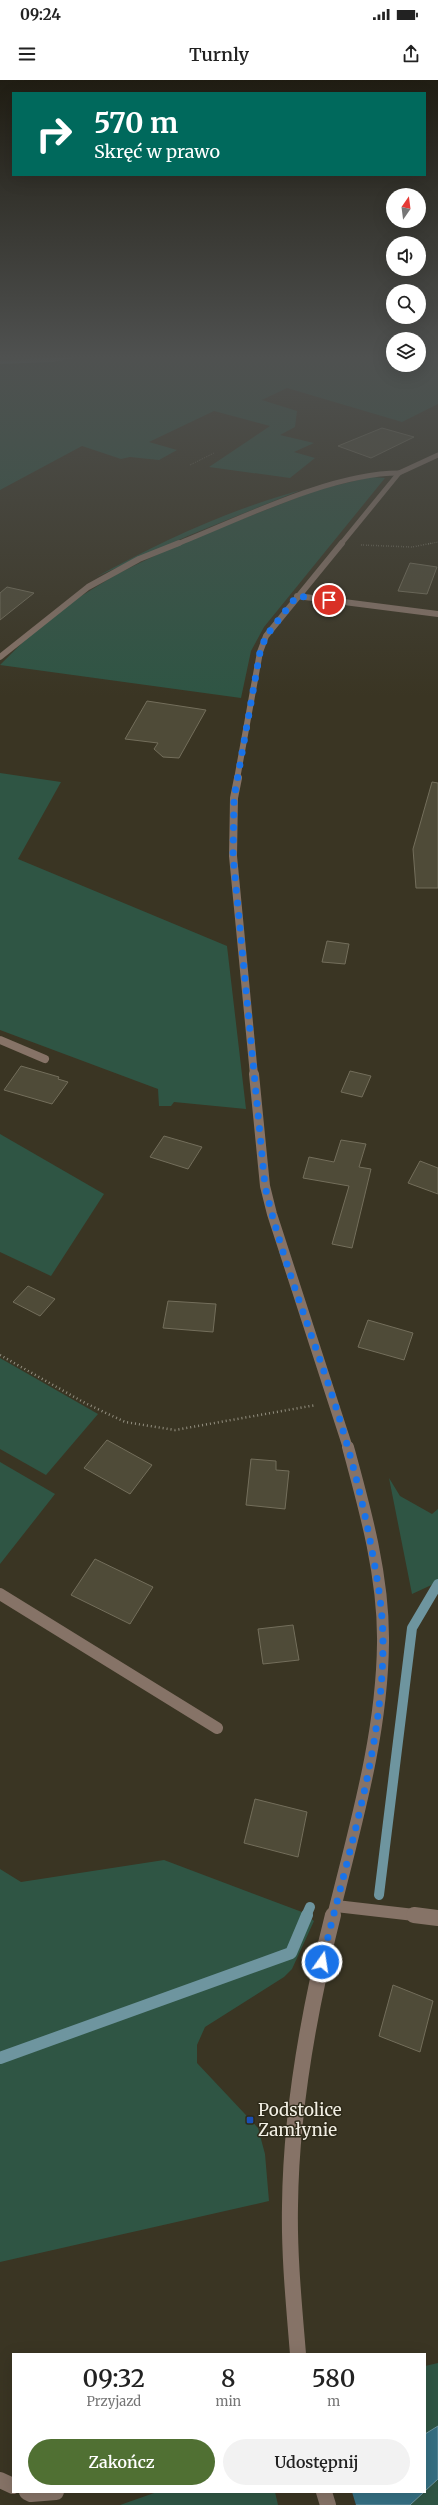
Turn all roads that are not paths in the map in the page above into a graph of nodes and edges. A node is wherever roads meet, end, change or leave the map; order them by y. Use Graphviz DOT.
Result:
graph roads {
  1 [pos="406,469"];
  2 [pos="399,473"];
  3 [pos="297,596"];
  4 [pos="438,614"];
  5 [pos="0,657"];
  6 [pos="0,1040"];
  7 [pos="45,1059"];
  8 [pos="0,1594"];
  9 [pos="217,1728"];
  10 [pos="336,1906"];
  11 [pos="438,1918"];
  12 [pos="298,2353"];
  13 [pos="0,2480"];
  14 [pos="12,2486"];
  15 [pos="28,2493"];
  16 [pos="44,2493"];
  17 [pos="324,2493"];
  18 [pos="328,2505"];
  1 -- 2 [label="street"];
  2 -- 3 [label="street"];
  2 -- 5 [label="street"];
  3 -- 4 [label="street"];
  3 -- 10 [label="street"];
  6 -- 7 [label="street"];
  8 -- 9 [label="street"];
  10 -- 11 [label="street"];
  10 -- 12 [label="street"];
  13 -- 14 [label="street"];
  15 -- 16 [label="street"];
  17 -- 18 [label="street"];
}
